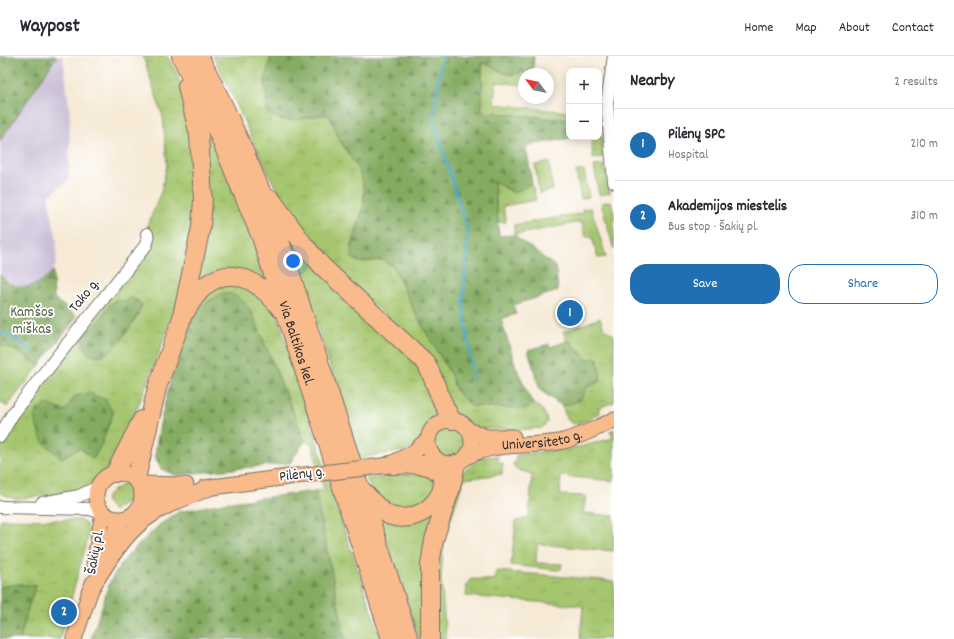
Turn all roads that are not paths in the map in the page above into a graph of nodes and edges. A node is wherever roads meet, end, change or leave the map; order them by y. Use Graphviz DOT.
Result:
graph roads {
  1 [pos="180,56"];
  2 [pos="199,56"];
  3 [pos="614,56"];
  4 [pos="258,181"];
  5 [pos="614,182"];
  6 [pos="147,234"];
  7 [pos="288,319"];
  8 [pos="181,321"];
  9 [pos="157,388"];
  10 [pos="452,420"];
  11 [pos="614,420"];
  12 [pos="470,431"];
  13 [pos="0,436"];
  14 [pos="428,439"];
  15 [pos="435,459"];
  16 [pos="462,460"];
  17 [pos="390,465"];
  18 [pos="115,473"];
  19 [pos="138,482"];
  20 [pos="215,486"];
  21 [pos="98,487"];
  22 [pos="360,488"];
  23 [pos="141,506"];
  24 [pos="0,507"];
  25 [pos="19,507"];
  26 [pos="103,513"];
  27 [pos="121,520"];
  28 [pos="89,592"];
  29 [pos="74,639"];
  30 [pos="391,639"];
  31 [pos="409,639"];
  32 [pos="430,639"];
  1 -- 7 [label="highway, Via Baltikos kel."];
  1 -- 8 [label="highway"];
  2 -- 4 [label="highway, Via Baltikos kel."];
  3 -- 5 [label="street"];
  4 -- 10 [label="highway"];
  4 -- 22 [label="highway, Via Baltikos kel."];
  6 -- 13 [label="street, Tako g."];
  7 -- 8 [label="highway"];
  7 -- 30 [label="highway, Via Baltikos kel."];
  8 -- 9 [label="highway"];
  9 -- 18 [label="highway"];
  9 -- 19 [label="highway"];
  10 -- 12 [label="main road"];
  10 -- 14 [label="main road"];
  11 -- 12 [label="main road, Universiteto g."];
  11 -- 16 [label="main road, Universiteto g."];
  12 -- 16 [label="main road"];
  14 -- 15 [label="main road"];
  14 -- 17 [label="main road, Pilėnų g."];
  15 -- 16 [label="main road"];
  15 -- 17 [label="main road, Pilėnų g."];
  16 -- 32 [label="highway"];
  17 -- 20 [label="main road, Pilėnų g., bridge"];
  17 -- 22 [label="highway"];
  18 -- 19 [label="main road"];
  18 -- 21 [label="main road"];
  19 -- 20 [label="main road, Pilėnų g."];
  19 -- 23 [label="main road"];
  20 -- 23 [label="main road, Pilėnų g."];
  20 -- 28 [label="main road"];
  21 -- 25 [label="street"];
  21 -- 26 [label="main road"];
  22 -- 31 [label="highway, Via Baltikos kel."];
  23 -- 27 [label="main road"];
  24 -- 25 [label="street"];
  25 -- 26 [label="street"];
  26 -- 27 [label="main road"];
  26 -- 28 [label="main road, Šakių pl."];
  27 -- 28 [label="main road, Šakių pl."];
  28 -- 29 [label="main road, Šakių pl."];
}
